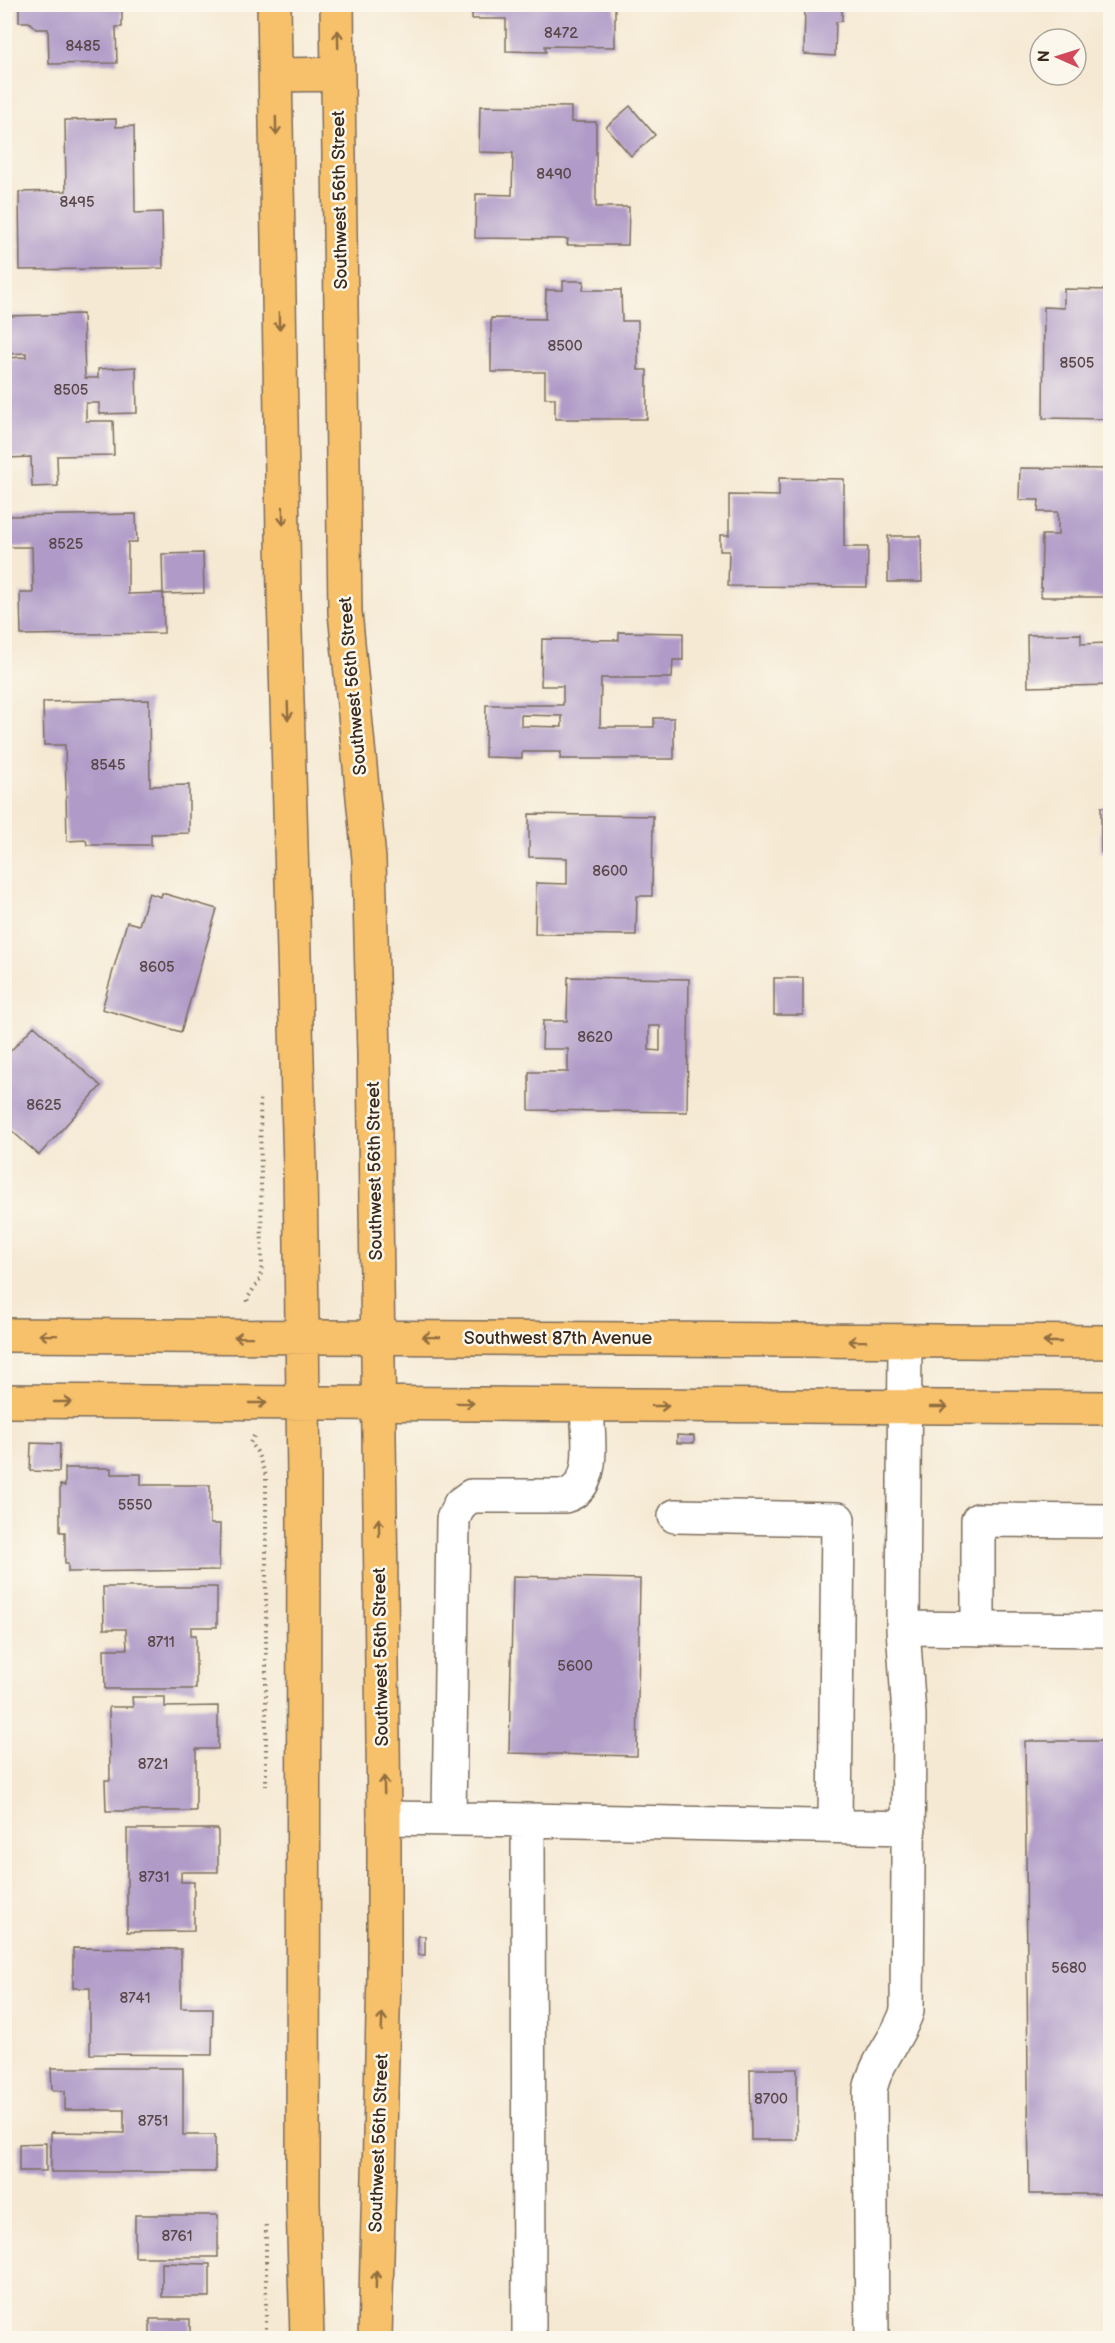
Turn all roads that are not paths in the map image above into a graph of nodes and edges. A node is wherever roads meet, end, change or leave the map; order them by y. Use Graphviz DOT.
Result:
graph roads {
  1 [pos="274,4"];
  2 [pos="337,4"];
  3 [pos="338,74"];
  4 [pos="276,75"];
  5 [pos="4,1335"];
  6 [pos="301,1337"];
  7 [pos="377,1337"];
  8 [pos="905,1342"];
  9 [pos="1110,1342"];
  10 [pos="4,1401"];
  11 [pos="378,1402"];
  12 [pos="302,1403"];
  13 [pos="587,1405"];
  14 [pos="904,1407"];
  15 [pos="1110,1408"];
  16 [pos="675,1516"];
  17 [pos="1110,1521"];
  18 [pos="903,1628"];
  19 [pos="978,1629"];
  20 [pos="1110,1630"];
  21 [pos="384,1818"];
  22 [pos="449,1819"];
  23 [pos="528,1820"];
  24 [pos="835,1826"];
  25 [pos="909,1828"];
  26 [pos="307,2338"];
  27 [pos="375,2338"];
  28 [pos="529,2338"];
  29 [pos="872,2338"];
  1 -- 4 [label="main road"];
  3 -- 2 [label="main road, Southwest 56th Street, one-way"];
  3 -- 4 [label="main road"];
  3 -- 7 [label="main road, Southwest 56th Street"];
  4 -- 6 [label="main road, one-way"];
  6 -- 5 [label="main road, Southwest 87th Avenue, one-way"];
  6 -- 7 [label="main road, Southwest 87th Avenue"];
  6 -- 12 [label="main road"];
  8 -- 7 [label="main road, Southwest 87th Avenue, one-way"];
  7 -- 11 [label="main road, Southwest 56th Street"];
  9 -- 8 [label="main road, Southwest 87th Avenue, one-way"];
  8 -- 14 [label="lane"];
  10 -- 12 [label="main road, one-way"];
  11 -- 12 [label="main road"];
  11 -- 13 [label="main road, one-way"];
  21 -- 11 [label="main road, Southwest 56th Street, one-way"];
  12 -- 26 [label="main road"];
  13 -- 14 [label="main road, one-way"];
  13 -- 22 [label="lane"];
  14 -- 15 [label="main road, one-way"];
  14 -- 18 [label="lane"];
  16 -- 24 [label="lane"];
  17 -- 19 [label="lane"];
  18 -- 19 [label="lane"];
  18 -- 25 [label="lane"];
  19 -- 20 [label="lane"];
  21 -- 22 [label="lane"];
  27 -- 21 [label="main road, Southwest 56th Street, one-way"];
  22 -- 23 [label="lane"];
  23 -- 24 [label="lane"];
  23 -- 28 [label="lane"];
  24 -- 25 [label="lane"];
  25 -- 29 [label="lane"];
}
